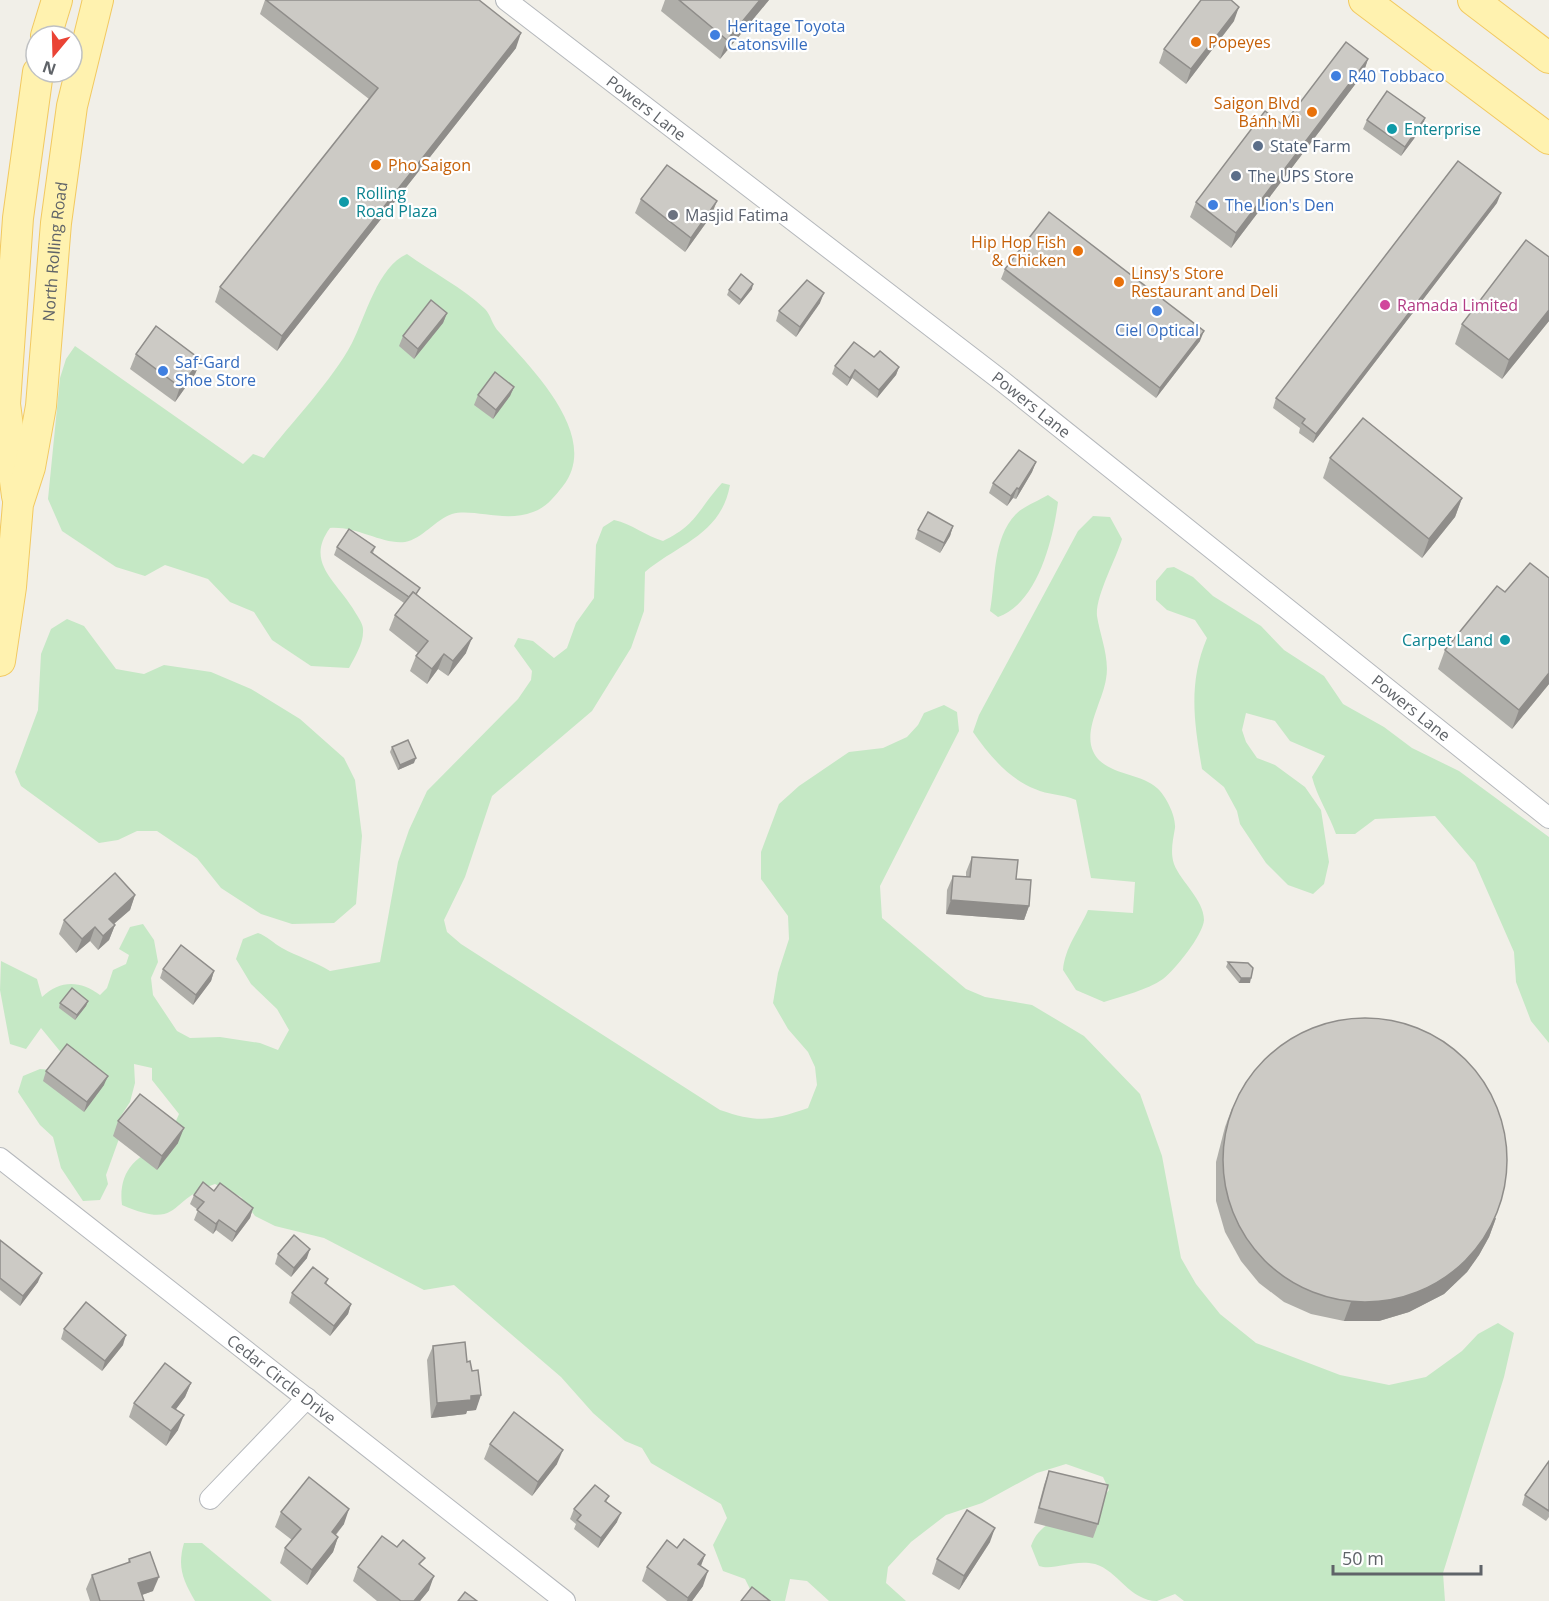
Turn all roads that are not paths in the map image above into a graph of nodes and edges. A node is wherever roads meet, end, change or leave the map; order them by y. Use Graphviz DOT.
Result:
graph roads {
  1 [pos="57,0"];
  2 [pos="98,0"];
  3 [pos="506,0"];
  4 [pos="1364,0"];
  5 [pos="1473,0"];
  6 [pos="50,24"];
  7 [pos="1549,58"];
  8 [pos="36,84"];
  9 [pos="1549,139"];
  10 [pos="9,502"];
  11 [pos="0,661"];
  12 [pos="1549,818"];
  13 [pos="0,1158"];
  14 [pos="307,1398"];
  15 [pos="210,1498"];
  16 [pos="565,1601"];
  1 -- 6 [label="main road"];
  2 -- 10 [label="main road, North Rolling Road"];
  3 -- 12 [label="street, Powers Lane"];
  4 -- 9 [label="main road"];
  5 -- 7 [label="main road"];
  8 -- 10 [label="main road, North Rolling Road"];
  10 -- 11 [label="main road, North Rolling Road"];
  13 -- 14 [label="street, Cedar Circle Drive"];
  14 -- 15 [label="street"];
  14 -- 16 [label="street, Cedar Circle Drive"];
}
